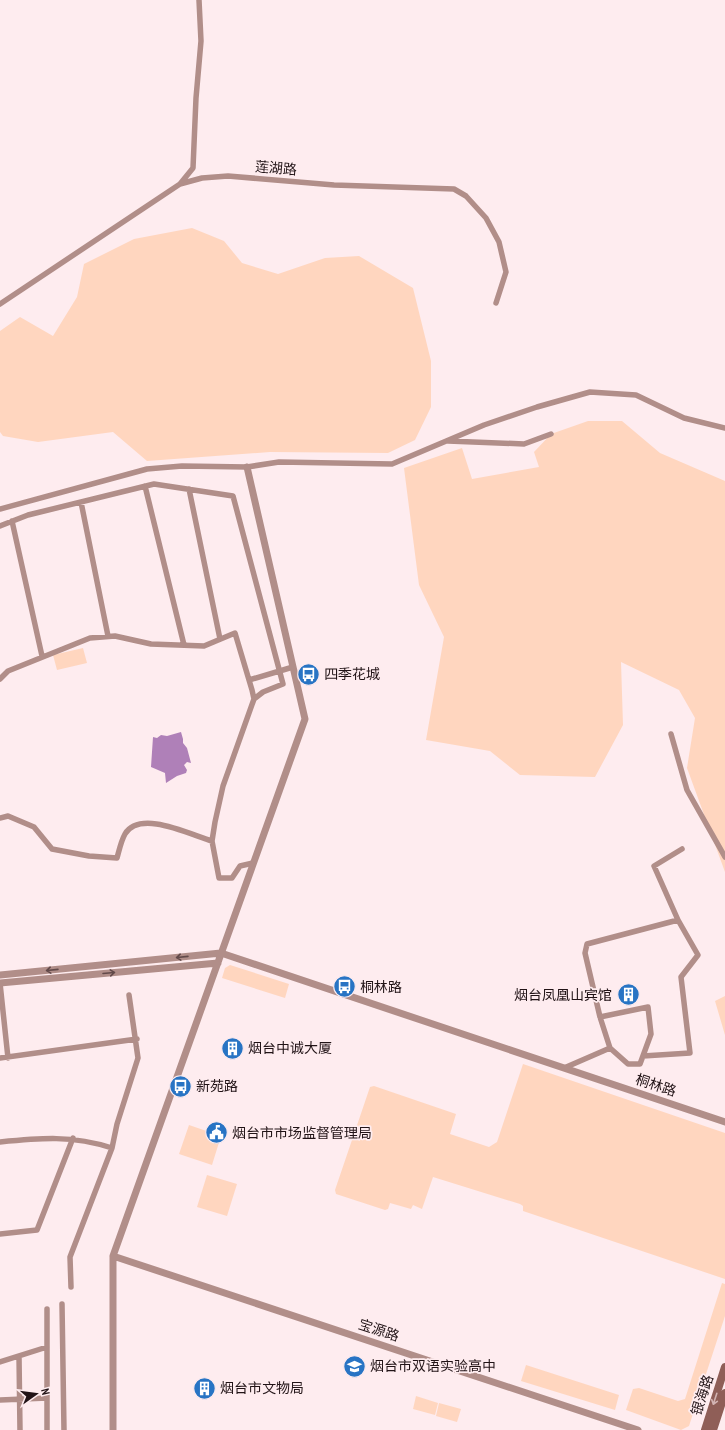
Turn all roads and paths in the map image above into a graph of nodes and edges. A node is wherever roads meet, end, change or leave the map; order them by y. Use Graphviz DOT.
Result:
graph roads {
  1 [pos="199,0"];
  2 [pos="180,184"];
  3 [pos="496,302"];
  4 [pos="0,304"];
  5 [pos="725,428"];
  6 [pos="551,434"];
  7 [pos="446,441"];
  8 [pos="247,467"];
  9 [pos="145,486"];
  10 [pos="189,489"];
  11 [pos="81,502"];
  12 [pos="0,509"];
  13 [pos="12,521"];
  14 [pos="0,526"];
  15 [pos="108,636"];
  16 [pos="220,639"];
  17 [pos="184,645"];
  18 [pos="42,656"];
  19 [pos="293,667"];
  20 [pos="280,671"];
  21 [pos="1,676"];
  22 [pos="249,680"];
  23 [pos="254,699"];
  24 [pos="671,734"];
  25 [pos="0,818"];
  26 [pos="212,841"];
  27 [pos="682,849"];
  28 [pos="725,857"];
  29 [pos="253,863"];
  30 [pos="678,920"];
  31 [pos="220,953"];
  32 [pos="218,963"];
  33 [pos="0,975"];
  34 [pos="0,983"];
  35 [pos="129,995"];
  36 [pos="600,1017"];
  37 [pos="137,1039"];
  38 [pos="610,1048"];
  39 [pos="643,1056"];
  40 [pos="0,1058"];
  41 [pos="8,1058"];
  42 [pos="564,1068"];
  43 [pos="725,1122"];
  44 [pos="73,1138"];
  45 [pos="0,1142"];
  46 [pos="112,1148"];
  47 [pos="0,1234"];
  48 [pos="113,1256"];
  49 [pos="71,1287"];
  50 [pos="62,1304"];
  51 [pos="47,1310"];
  52 [pos="47,1347"];
  53 [pos="19,1356"];
  54 [pos="0,1362"];
  55 [pos="725,1367"];
  56 [pos="725,1393"];
  57 [pos="47,1398"];
  58 [pos="20,1399"];
  59 [pos="0,1400"];
  60 [pos="20,1430"];
  61 [pos="47,1430"];
  62 [pos="64,1430"];
  63 [pos="113,1430"];
  64 [pos="638,1430"];
  65 [pos="704,1430"];
  66 [pos="713,1430"];
  1 -- 2 [label="street"];
  2 -- 3 [label="street, 莲湖路"];
  2 -- 4 [label="street, 莲湖路"];
  5 -- 7 [label="street"];
  6 -- 7 [label="street"];
  7 -- 8 [label="street"];
  8 -- 12 [label="street"];
  8 -- 19 [label="street"];
  9 -- 10 [label="street"];
  9 -- 11 [label="street"];
  9 -- 17 [label="street"];
  10 -- 16 [label="street"];
  10 -- 20 [label="street"];
  11 -- 13 [label="street"];
  11 -- 15 [label="street"];
  13 -- 14 [label="street"];
  13 -- 18 [label="street"];
  15 -- 17 [label="street"];
  15 -- 18 [label="street"];
  16 -- 17 [label="street"];
  16 -- 22 [label="street"];
  18 -- 21 [label="street"];
  19 -- 20 [label="street"];
  19 -- 29 [label="street"];
  20 -- 22 [label="street"];
  20 -- 23 [label="street"];
  22 -- 23 [label="street"];
  23 -- 26 [label="street"];
  24 -- 28 [label="street"];
  25 -- 26 [label="street"];
  26 -- 29 [label="street"];
  27 -- 30 [label="street"];
  29 -- 31 [label="street"];
  30 -- 36 [label="street"];
  30 -- 39 [label="street"];
  31 -- 32 [label="street"];
  31 -- 33 [label="street, 桐林路, one-way"];
  31 -- 42 [label="street, 桐林路"];
  34 -- 32 [label="street, one-way"];
  32 -- 48 [label="street"];
  34 -- 41 [label="street"];
  35 -- 37 [label="street"];
  36 -- 38 [label="street"];
  36 -- 39 [label="street"];
  37 -- 41 [label="street"];
  37 -- 46 [label="street"];
  38 -- 39 [label="street"];
  38 -- 42 [label="street"];
  40 -- 41 [label="street"];
  42 -- 43 [label="street, 桐林路"];
  44 -- 45 [label="street"];
  44 -- 46 [label="street"];
  44 -- 47 [label="street"];
  46 -- 49 [label="street"];
  48 -- 63 [label="street"];
  48 -- 64 [label="street, 宝源路"];
  50 -- 62 [label="street"];
  51 -- 52 [label="street"];
  52 -- 53 [label="street"];
  52 -- 57 [label="street"];
  53 -- 54 [label="street"];
  53 -- 58 [label="street"];
  55 -- 65 [label="main road, 银海路, one-way"];
  56 -- 66 [label="main road, 银海路"];
  57 -- 58 [label="street"];
  57 -- 61 [label="street"];
  58 -- 59 [label="street"];
  58 -- 60 [label="street"];
}
